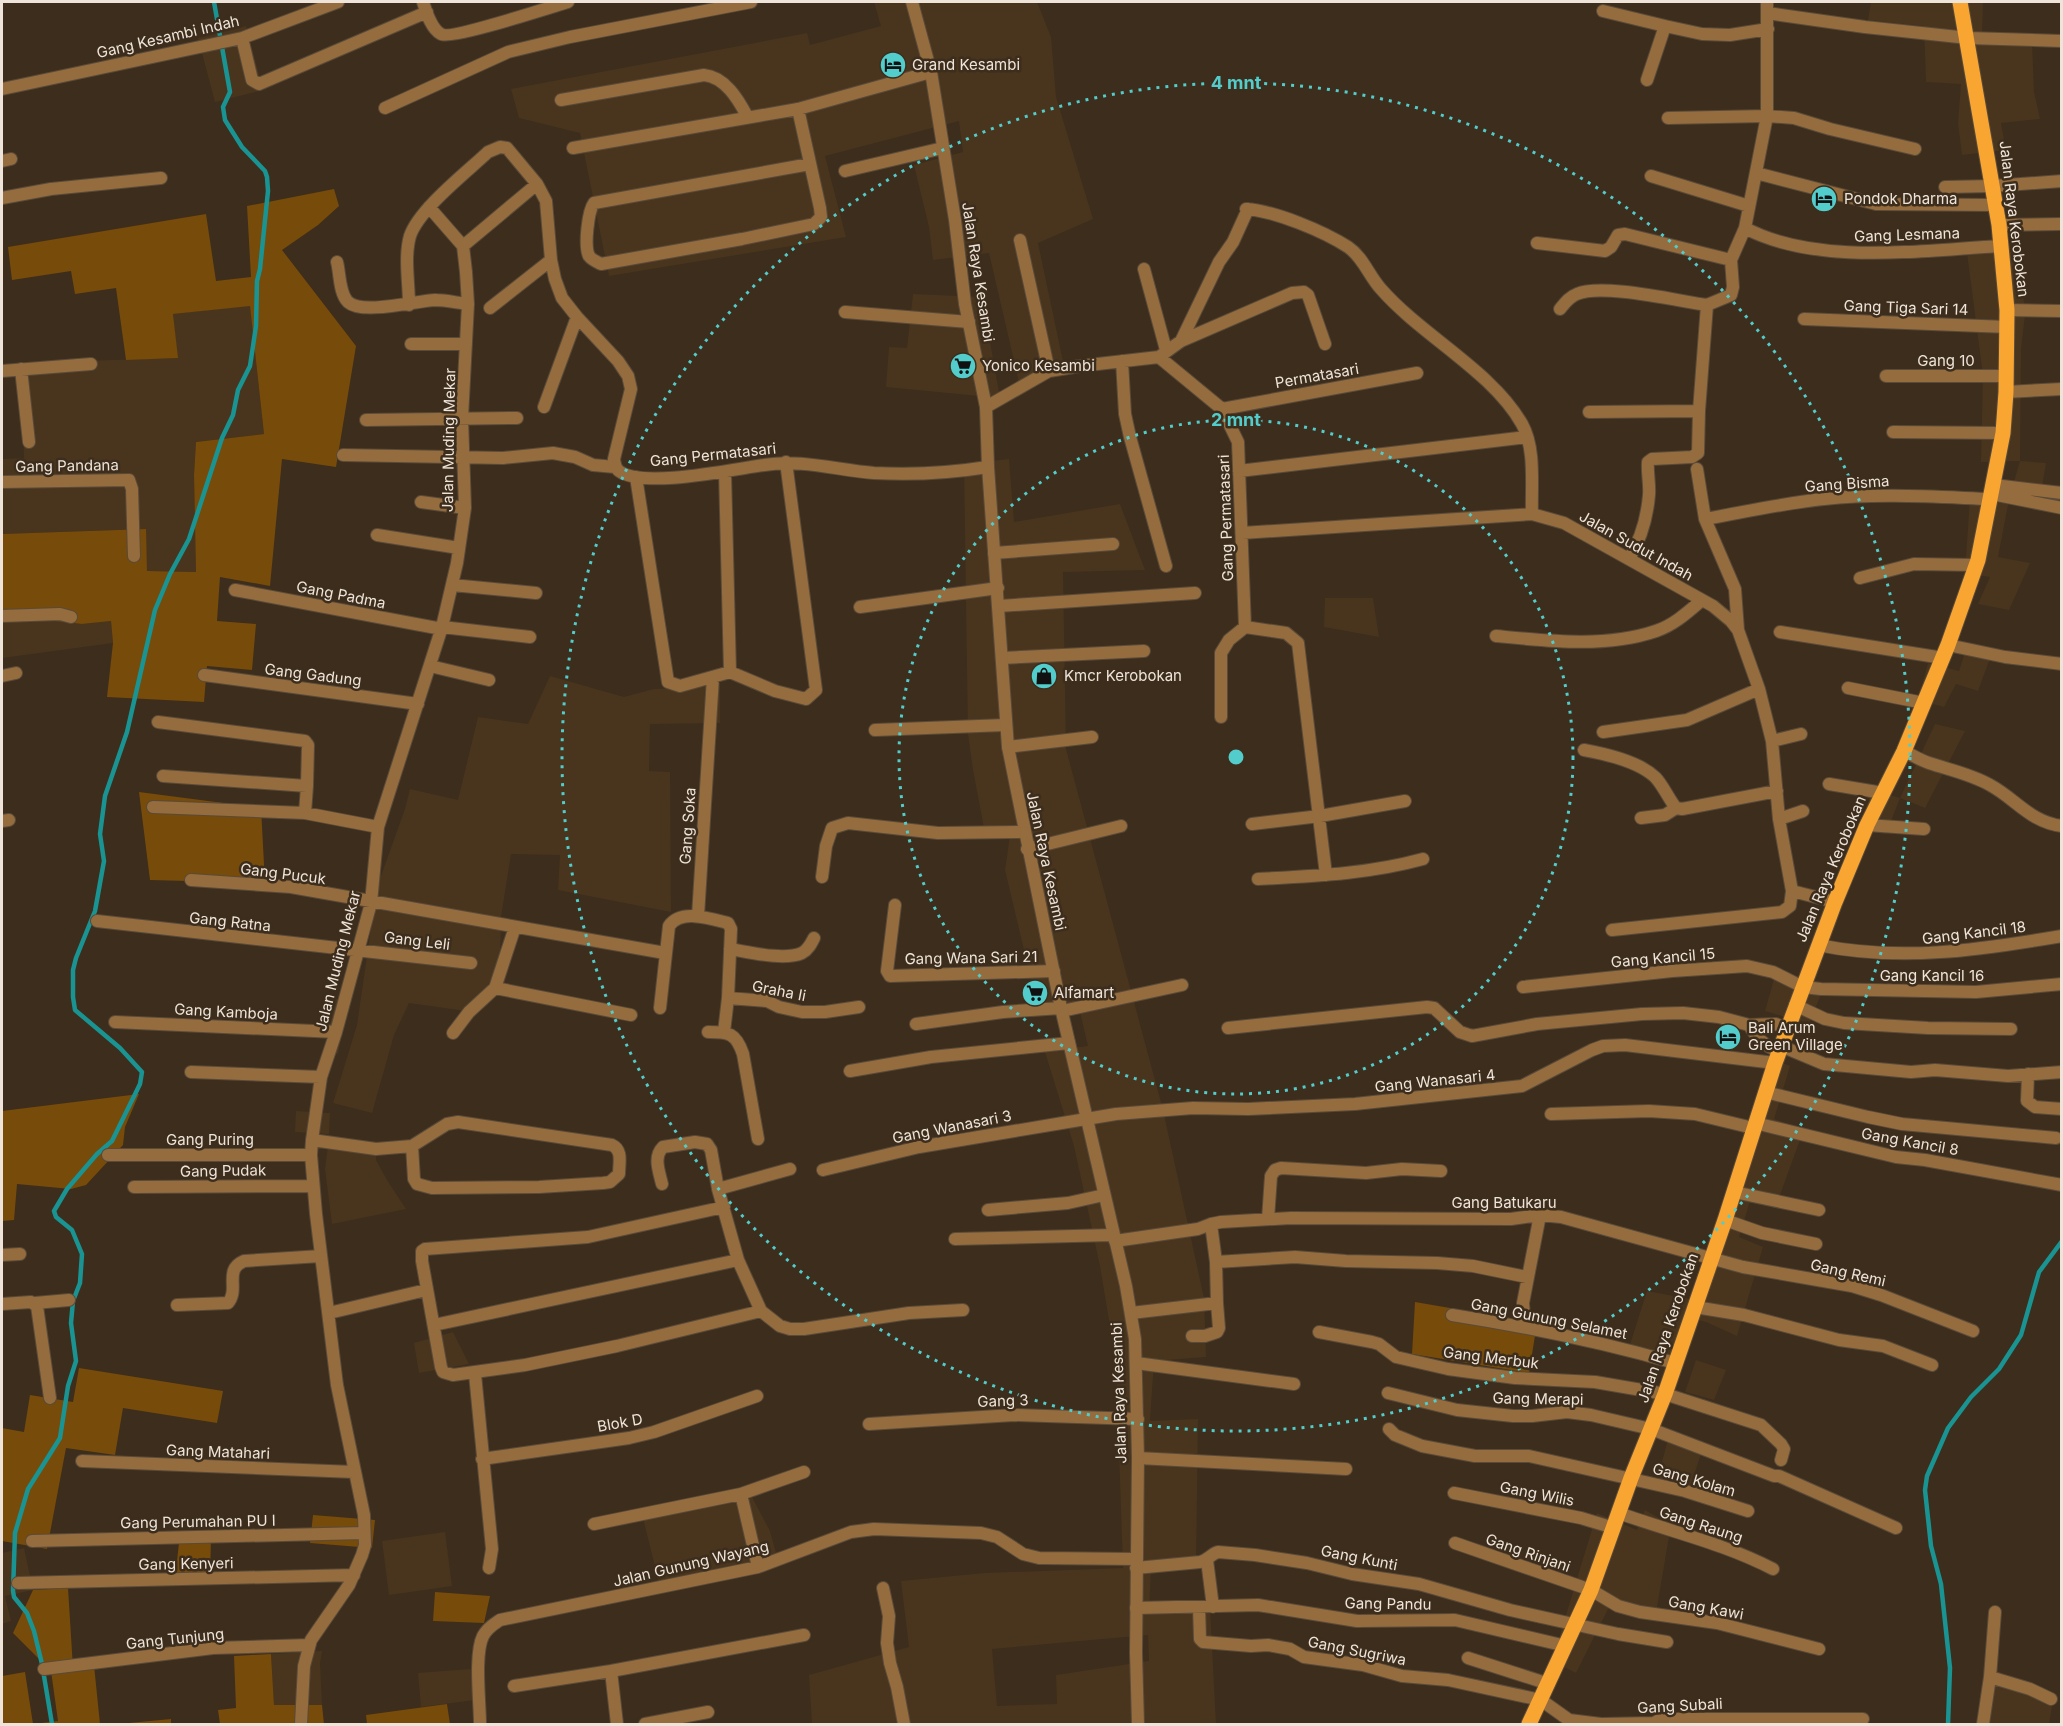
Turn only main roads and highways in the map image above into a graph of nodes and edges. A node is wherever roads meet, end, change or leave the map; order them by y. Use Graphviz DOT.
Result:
graph roads {
  1 [pos="1960,2"];
  2 [pos="1529,1725"];
  1 -- 2 [label="main road, Jalan Raya Kerobokan"];
}
